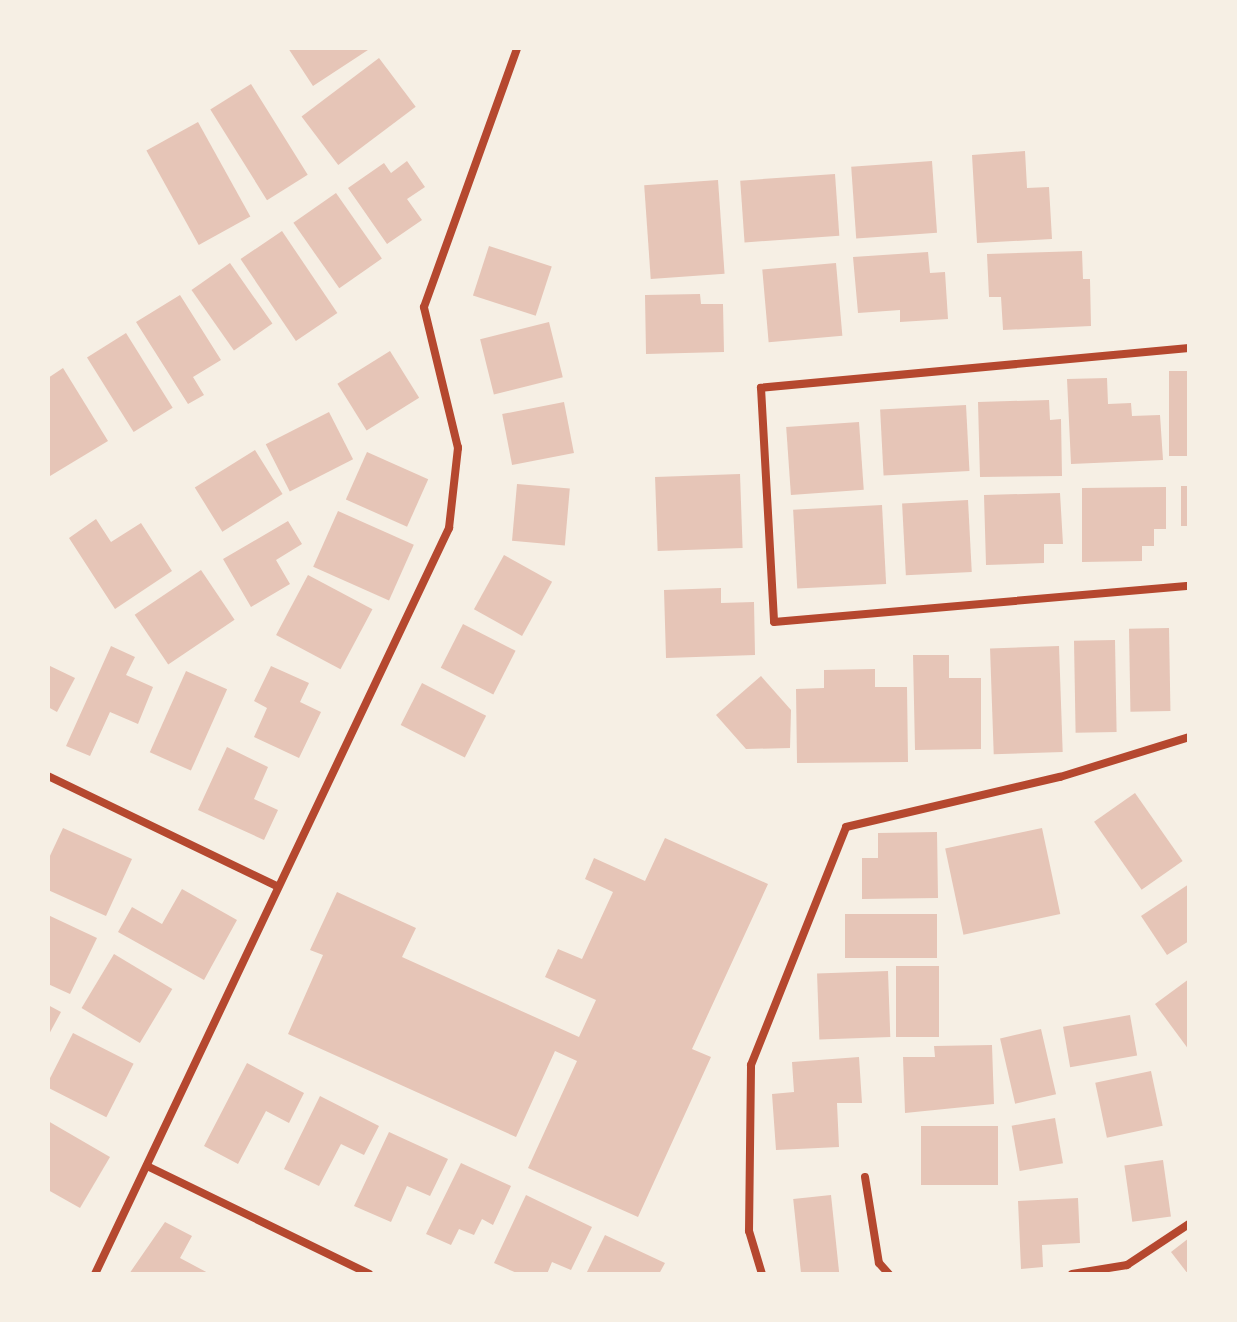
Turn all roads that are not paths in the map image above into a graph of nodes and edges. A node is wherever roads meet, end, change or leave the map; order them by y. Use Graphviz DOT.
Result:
graph roads {
  1 [pos="517,48"];
  2 [pos="1189,348"];
  3 [pos="1189,586"];
  4 [pos="1189,737"];
  5 [pos="48,776"];
  6 [pos="277,886"];
  7 [pos="147,1166"];
  8 [pos="865,1177"];
  9 [pos="1189,1224"];
  10 [pos="1125,1270"];
  11 [pos="95,1274"];
  12 [pos="369,1274"];
  13 [pos="762,1274"];
  14 [pos="889,1274"];
  15 [pos="1072,1274"];
  1 -- 6 [label="street"];
  2 -- 3 [label="street"];
  4 -- 13 [label="street"];
  5 -- 6 [label="street"];
  6 -- 7 [label="street"];
  7 -- 11 [label="street"];
  7 -- 12 [label="street"];
  8 -- 14 [label="street"];
  9 -- 10 [label="street"];
  10 -- 15 [label="street"];
}
